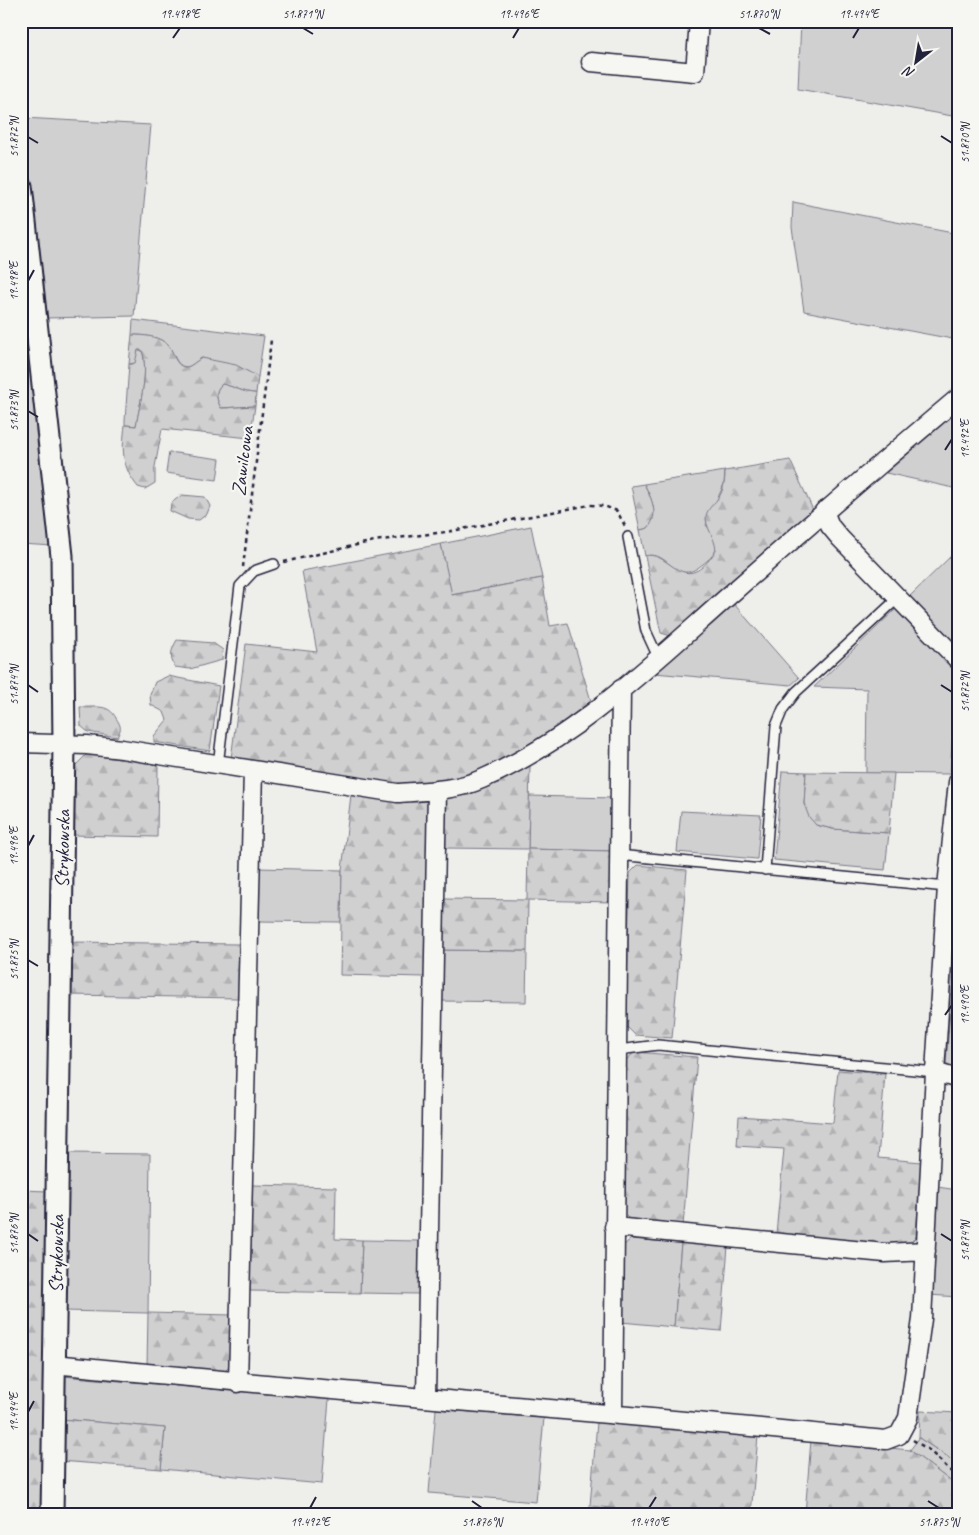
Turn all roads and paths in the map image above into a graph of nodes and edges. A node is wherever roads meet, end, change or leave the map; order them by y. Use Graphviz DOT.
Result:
graph roads {
  1 [pos="699,21"];
  2 [pos="591,62"];
  3 [pos="21,186"];
  4 [pos="271,340"];
  5 [pos="958,398"];
  6 [pos="824,511"];
  7 [pos="628,537"];
  8 [pos="274,564"];
  9 [pos="240,586"];
  10 [pos="897,599"];
  11 [pos="658,657"];
  12 [pos="958,660"];
  13 [pos="621,689"];
  14 [pos="21,743"];
  15 [pos="64,745"];
  16 [pos="218,766"];
  17 [pos="253,770"];
  18 [pos="958,782"];
  19 [pos="437,790"];
  20 [pos="618,855"];
  21 [pos="765,870"];
  22 [pos="953,888"];
  23 [pos="618,1050"];
  24 [pos="934,1072"];
  25 [pos="958,1079"];
  26 [pos="614,1227"];
  27 [pos="926,1251"];
  28 [pos="54,1364"];
  29 [pos="238,1383"];
  30 [pos="426,1397"];
  31 [pos="613,1413"];
  32 [pos="899,1434"];
  33 [pos="958,1478"];
  34 [pos="52,1514"];
  1 -- 2 [label="street"];
  3 -- 15 [label="street, Strykowska"];
  4 -- 9 [label="path, Zawilcowa"];
  5 -- 6 [label="street"];
  6 -- 10 [label="street"];
  6 -- 11 [label="street"];
  7 -- 8 [label="path"];
  7 -- 11 [label="lane"];
  8 -- 9 [label="lane"];
  9 -- 16 [label="lane"];
  10 -- 12 [label="street"];
  10 -- 21 [label="lane"];
  11 -- 13 [label="street"];
  13 -- 19 [label="street"];
  13 -- 20 [label="street"];
  14 -- 15 [label="street"];
  15 -- 16 [label="street"];
  15 -- 28 [label="street, Strykowska"];
  16 -- 17 [label="street"];
  17 -- 19 [label="street"];
  17 -- 29 [label="street"];
  18 -- 22 [label="street"];
  19 -- 30 [label="street"];
  20 -- 21 [label="lane"];
  20 -- 23 [label="street"];
  21 -- 22 [label="lane"];
  22 -- 24 [label="street"];
  23 -- 24 [label="lane"];
  23 -- 26 [label="street"];
  24 -- 25 [label="street"];
  24 -- 27 [label="street"];
  26 -- 27 [label="street"];
  26 -- 31 [label="street"];
  27 -- 32 [label="street"];
  28 -- 29 [label="street"];
  28 -- 34 [label="street, Strykowska"];
  29 -- 30 [label="street"];
  30 -- 31 [label="street"];
  31 -- 32 [label="street"];
  32 -- 33 [label="path"];
}
